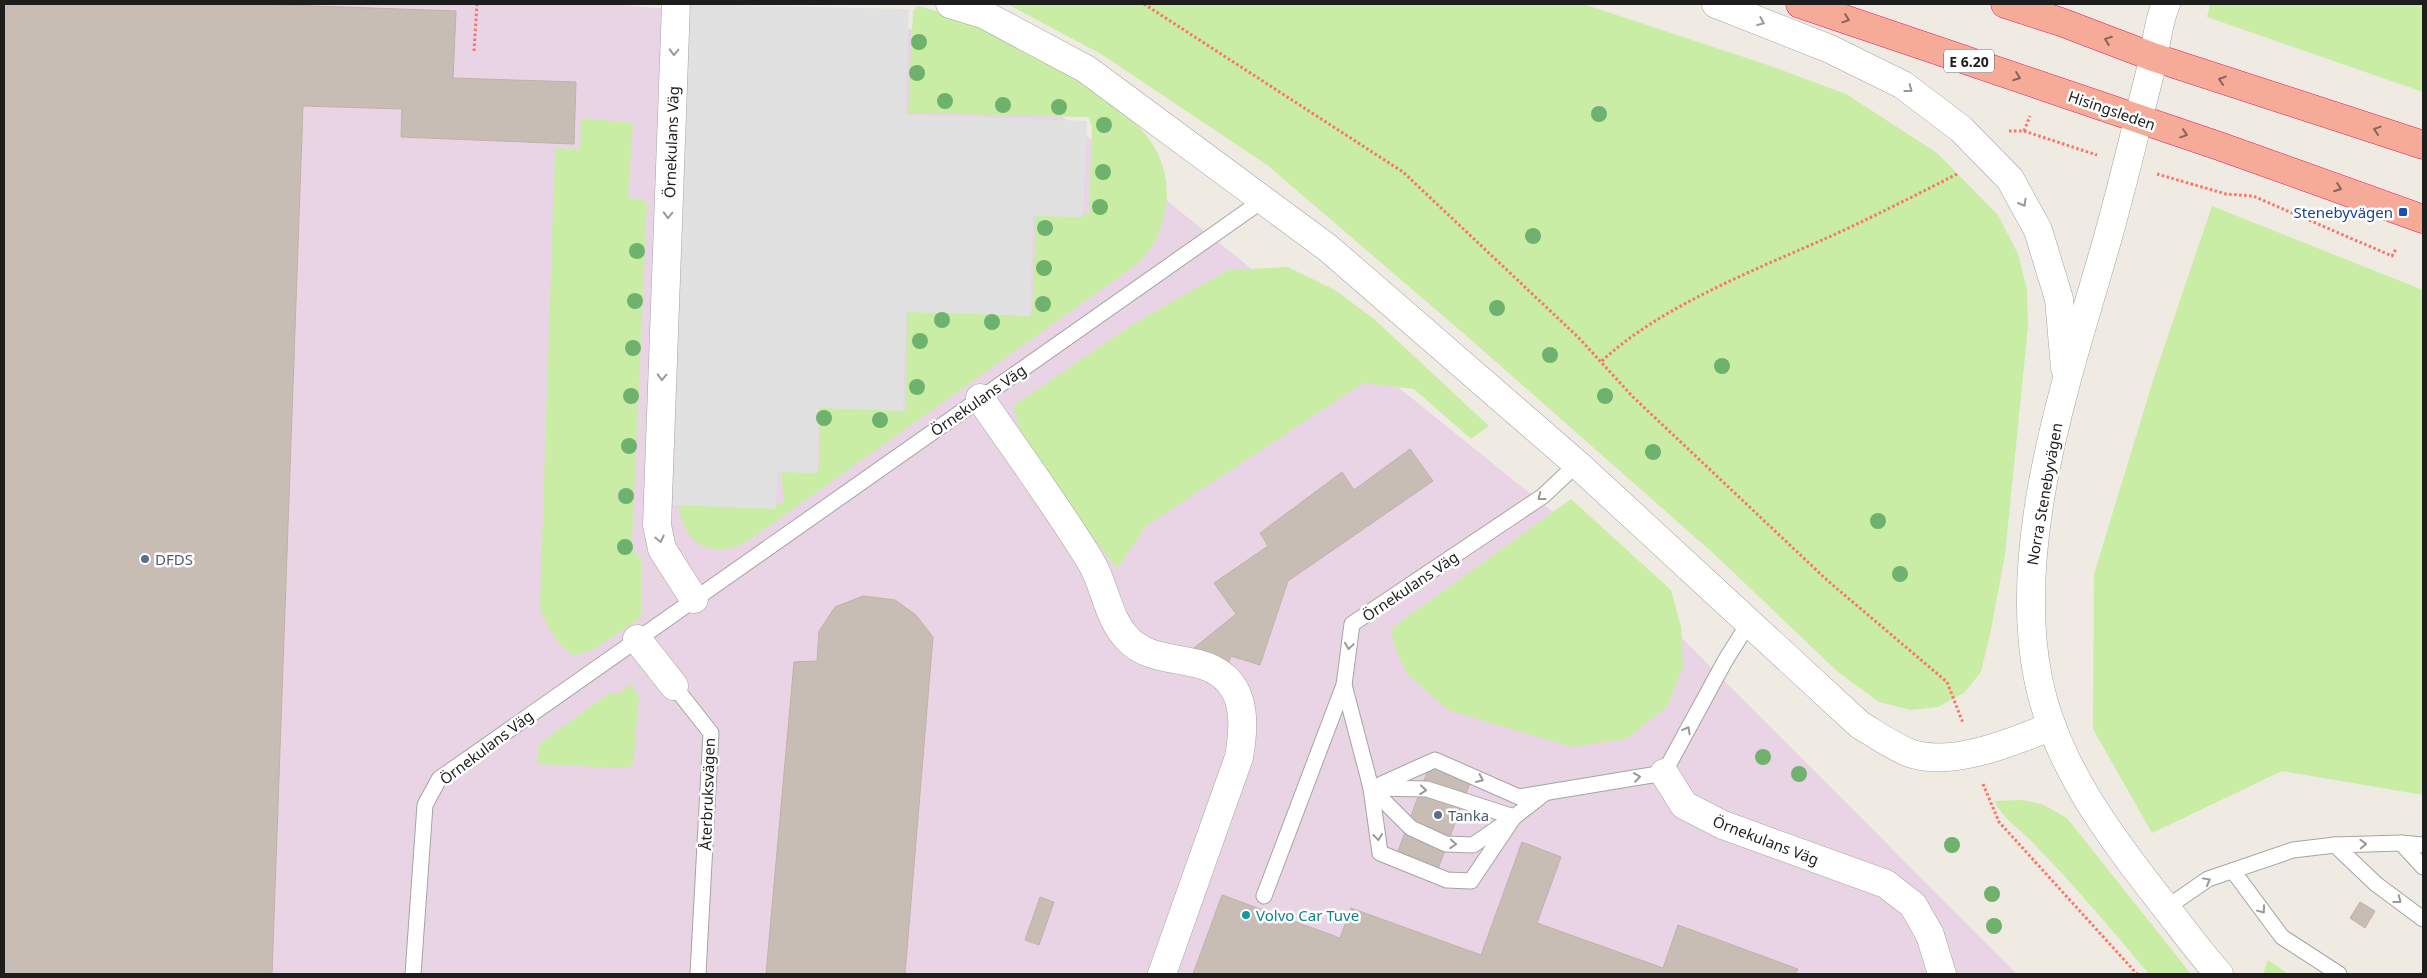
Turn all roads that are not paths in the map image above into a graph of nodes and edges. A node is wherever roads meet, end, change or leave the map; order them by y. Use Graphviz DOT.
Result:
graph roads {
  1 [pos="676,4"];
  2 [pos="950,4"];
  3 [pos="1716,4"];
  4 [pos="1800,4"];
  5 [pos="2005,4"];
  6 [pos="2166,4"];
  7 [pos="2153,57"];
  8 [pos="2138,119"];
  9 [pos="2423,145"];
  10 [pos="1263,200"];
  11 [pos="2423,219"];
  12 [pos="2066,384"];
  13 [pos="980,398"];
  14 [pos="1577,464"];
  15 [pos="694,599"];
  16 [pos="1748,624"];
  17 [pos="637,639"];
  18 [pos="1344,685"];
  19 [pos="674,686"];
  20 [pos="2052,726"];
  21 [pos="1664,773"];
  22 [pos="1371,788"];
  23 [pos="1545,793"];
  24 [pos="1514,817"];
  25 [pos="2400,843"];
  26 [pos="2335,845"];
  27 [pos="2423,845"];
  28 [pos="2423,867"];
  29 [pos="2233,871"];
  30 [pos="1264,896"];
  31 [pos="2166,908"];
  32 [pos="2423,919"];
  33 [pos="413,974"];
  34 [pos="698,974"];
  35 [pos="1162,974"];
  36 [pos="1942,974"];
  37 [pos="2219,974"];
  38 [pos="2339,974"];
  1 -- 15 [label="street, Örnekulans Väg, one-way"];
  2 -- 10 [label="street"];
  3 -- 12 [label="street, one-way"];
  4 -- 8 [label="highway, Hisingsleden / E 6.20, one-way"];
  7 -- 5 [label="highway, one-way"];
  6 -- 7 [label="street, Norra Stenebyvägen"];
  7 -- 8 [label="street, Norra Stenebyvägen"];
  9 -- 7 [label="highway, one-way"];
  8 -- 11 [label="highway, Hisingsleden / E 6.20, one-way"];
  8 -- 12 [label="street, Norra Stenebyvägen"];
  10 -- 13 [label="lane, Örnekulans Väg"];
  10 -- 14 [label="street"];
  12 -- 20 [label="street, Norra Stenebyvägen"];
  13 -- 15 [label="lane, Örnekulans Väg"];
  13 -- 35 [label="street"];
  14 -- 16 [label="street"];
  14 -- 18 [label="lane, Örnekulans Väg, one-way"];
  15 -- 17 [label="lane, Örnekulans Väg"];
  16 -- 20 [label="street"];
  21 -- 16 [label="lane, one-way"];
  17 -- 19 [label="street, Återbruksvägen"];
  17 -- 33 [label="lane, Örnekulans Väg"];
  18 -- 22 [label="lane, Örnekulans Väg"];
  18 -- 30 [label="lane"];
  19 -- 34 [label="lane, Återbruksvägen"];
  20 -- 31 [label="street, Norra Stenebyvägen"];
  23 -- 21 [label="lane, one-way"];
  21 -- 36 [label="street, Örnekulans Väg"];
  22 -- 23 [label="lane, one-way"];
  22 -- 24 [label="lane, one-way"];
  22 -- 24 [label="lane, one-way"];
  22 -- 24 [label="lane, Örnekulans Väg, one-way"];
  23 -- 24 [label="lane, Örnekulans Väg"];
  26 -- 25 [label="lane, one-way"];
  25 -- 27 [label="lane"];
  25 -- 28 [label="lane"];
  26 -- 29 [label="lane"];
  26 -- 32 [label="lane, one-way"];
  31 -- 29 [label="lane, one-way"];
  29 -- 38 [label="lane, one-way"];
  31 -- 37 [label="street, Norra Stenebyvägen"];
}
